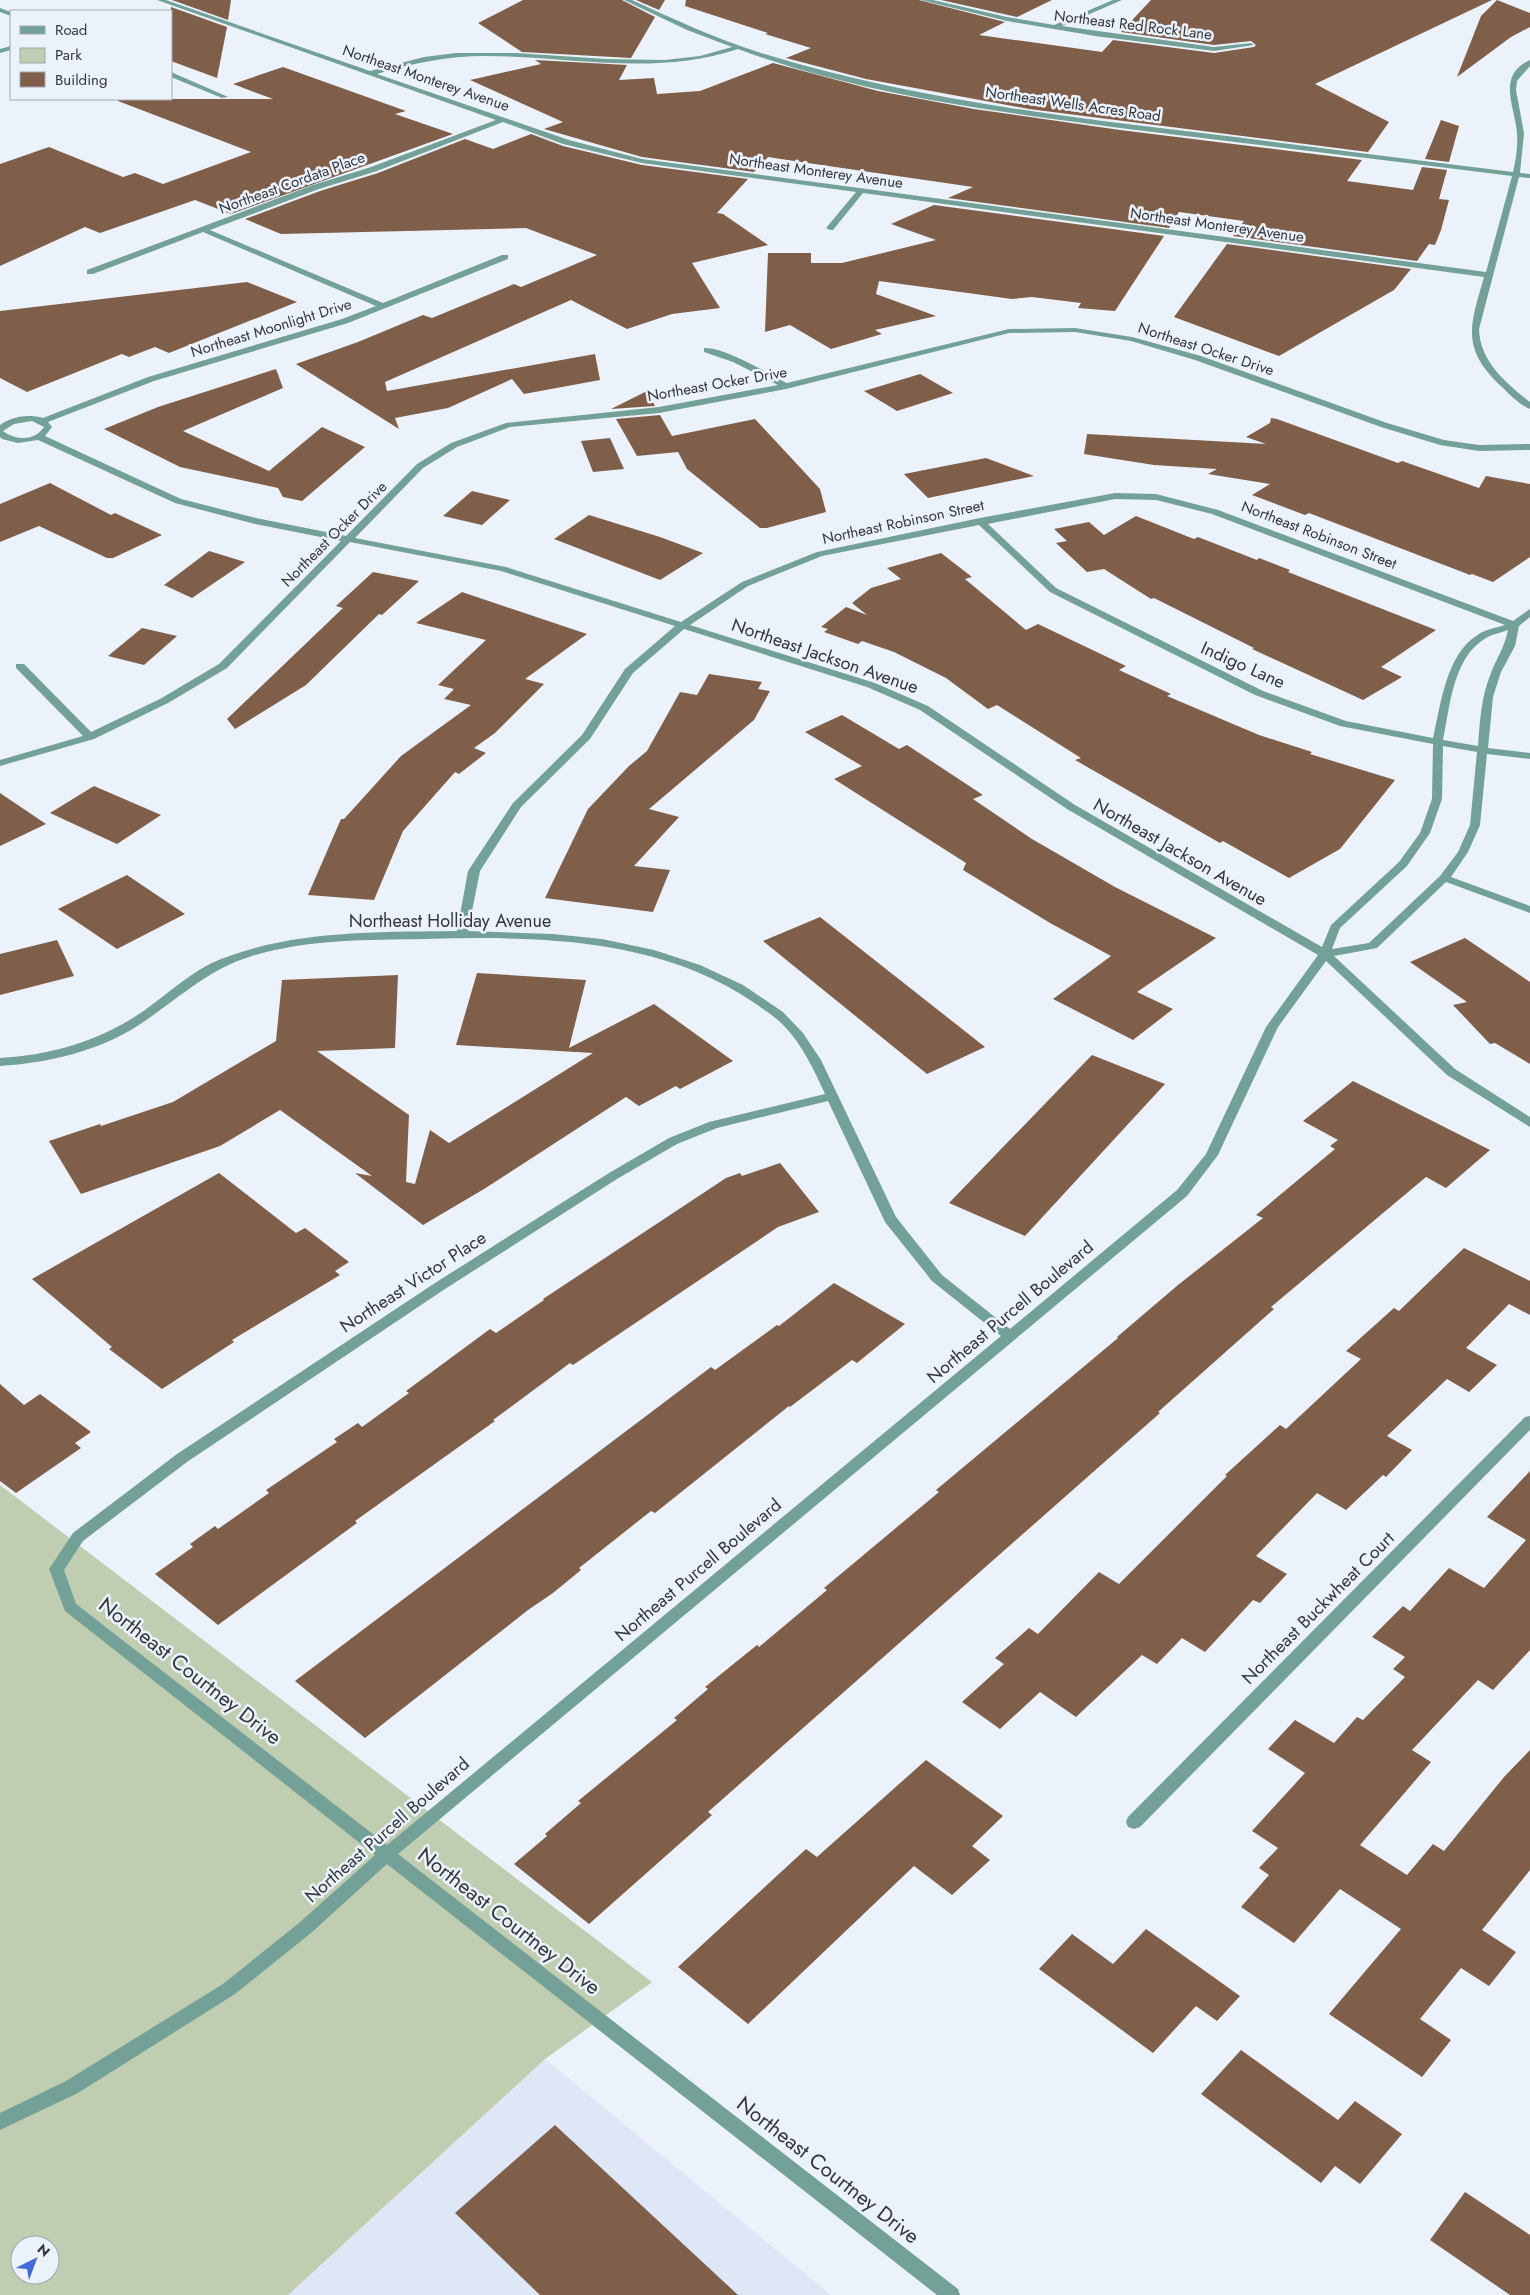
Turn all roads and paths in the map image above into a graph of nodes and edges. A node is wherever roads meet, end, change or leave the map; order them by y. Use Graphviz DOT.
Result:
graph roads {
  1 [pos="160,0"];
  2 [pos="627,0"];
  3 [pos="924,0"];
  4 [pos="1119,0"];
  5 [pos="1052,28"];
  6 [pos="1251,45"];
  7 [pos="735,48"];
  8 [pos="1530,62"];
  9 [pos="172,74"];
  10 [pos="371,74"];
  11 [pos="224,97"];
  12 [pos="502,120"];
  13 [pos="1516,175"];
  14 [pos="1530,176"];
  15 [pos="861,191"];
  16 [pos="830,228"];
  17 [pos="204,230"];
  18 [pos="505,257"];
  19 [pos="90,272"];
  20 [pos="1489,275"];
  21 [pos="384,306"];
  22 [pos="707,350"];
  23 [pos="786,386"];
  24 [pos="1530,406"];
  25 [pos="4,421"];
  26 [pos="43,421"];
  27 [pos="1,435"];
  28 [pos="39,437"];
  29 [pos="1530,447"];
  30 [pos="980,521"];
  31 [pos="349,538"];
  32 [pos="1530,612"];
  33 [pos="683,625"];
  34 [pos="1514,625"];
  35 [pos="20,666"];
  36 [pos="90,737"];
  37 [pos="1438,741"];
  38 [pos="1482,750"];
  39 [pos="1530,756"];
  40 [pos="0,763"];
  41 [pos="1444,878"];
  42 [pos="1530,910"];
  43 [pos="462,934"];
  44 [pos="1325,954"];
  45 [pos="0,1062"];
  46 [pos="832,1096"];
  47 [pos="1530,1123"];
  48 [pos="1011,1337"];
  49 [pos="1530,1420"];
  50 [pos="56,1569"];
  51 [pos="1134,1822"];
  52 [pos="386,1854"];
  53 [pos="0,2122"];
  54 [pos="951,2295"];
  1 -- 10 [label="street, Northeast Monterey Avenue"];
  2 -- 7 [label="street, Northeast Wells Acres Road"];
  3 -- 5 [label="street, Northeast Red Rock Lane"];
  4 -- 5 [label="street"];
  5 -- 6 [label="street, Northeast Red Rock Lane"];
  7 -- 10 [label="street"];
  7 -- 13 [label="street, Northeast Wells Acres Road"];
  8 -- 13 [label="street"];
  9 -- 11 [label="street"];
  10 -- 12 [label="street, Northeast Monterey Avenue"];
  12 -- 15 [label="street, Northeast Monterey Avenue"];
  12 -- 17 [label="street, Northeast Cordata Place"];
  13 -- 14 [label="street, Northeast Wells Acres Road"];
  13 -- 20 [label="street"];
  15 -- 16 [label="street"];
  15 -- 20 [label="street, Northeast Monterey Avenue"];
  17 -- 19 [label="street, Northeast Cordata Place"];
  17 -- 21 [label="street"];
  18 -- 21 [label="street, Northeast Moonlight Drive"];
  20 -- 24 [label="street"];
  21 -- 26 [label="street, Northeast Moonlight Drive"];
  22 -- 23 [label="street"];
  23 -- 29 [label="street, Northeast Ocker Drive"];
  23 -- 31 [label="street, Northeast Ocker Drive"];
  25 -- 26 [label="street"];
  25 -- 27 [label="street"];
  26 -- 28 [label="street"];
  27 -- 28 [label="street"];
  28 -- 31 [label="street, Northeast Jackson Avenue"];
  30 -- 33 [label="street, Northeast Robinson Street"];
  30 -- 34 [label="street, Northeast Robinson Street"];
  30 -- 37 [label="street, Indigo Lane"];
  31 -- 33 [label="street, Northeast Jackson Avenue"];
  31 -- 36 [label="street, Northeast Ocker Drive"];
  32 -- 34 [label="street, Northeast Purcell Boulevard"];
  33 -- 43 [label="street, Northeast Robinson Street"];
  33 -- 44 [label="street, Northeast Jackson Avenue"];
  34 -- 37 [label="street, Northeast Purcell Boulevard"];
  34 -- 38 [label="street"];
  35 -- 36 [label="street"];
  36 -- 40 [label="street, Northeast Ocker Drive"];
  37 -- 38 [label="street, Indigo Lane"];
  37 -- 44 [label="street, Northeast Purcell Boulevard"];
  38 -- 39 [label="street, Indigo Lane"];
  38 -- 41 [label="street"];
  41 -- 42 [label="street"];
  41 -- 44 [label="street"];
  43 -- 45 [label="street, Northeast Holliday Avenue"];
  43 -- 46 [label="street, Northeast Holliday Avenue"];
  44 -- 47 [label="street, Northeast Jackson Avenue"];
  44 -- 48 [label="street, Northeast Purcell Boulevard"];
  46 -- 48 [label="street, Northeast Holliday Avenue"];
  46 -- 50 [label="street, Northeast Victor Place"];
  48 -- 52 [label="street, Northeast Purcell Boulevard"];
  49 -- 51 [label="street, Northeast Buckwheat Court"];
  50 -- 52 [label="street, Northeast Courtney Drive"];
  52 -- 53 [label="street, Northeast Purcell Boulevard"];
  52 -- 54 [label="street, Northeast Courtney Drive"];
}
